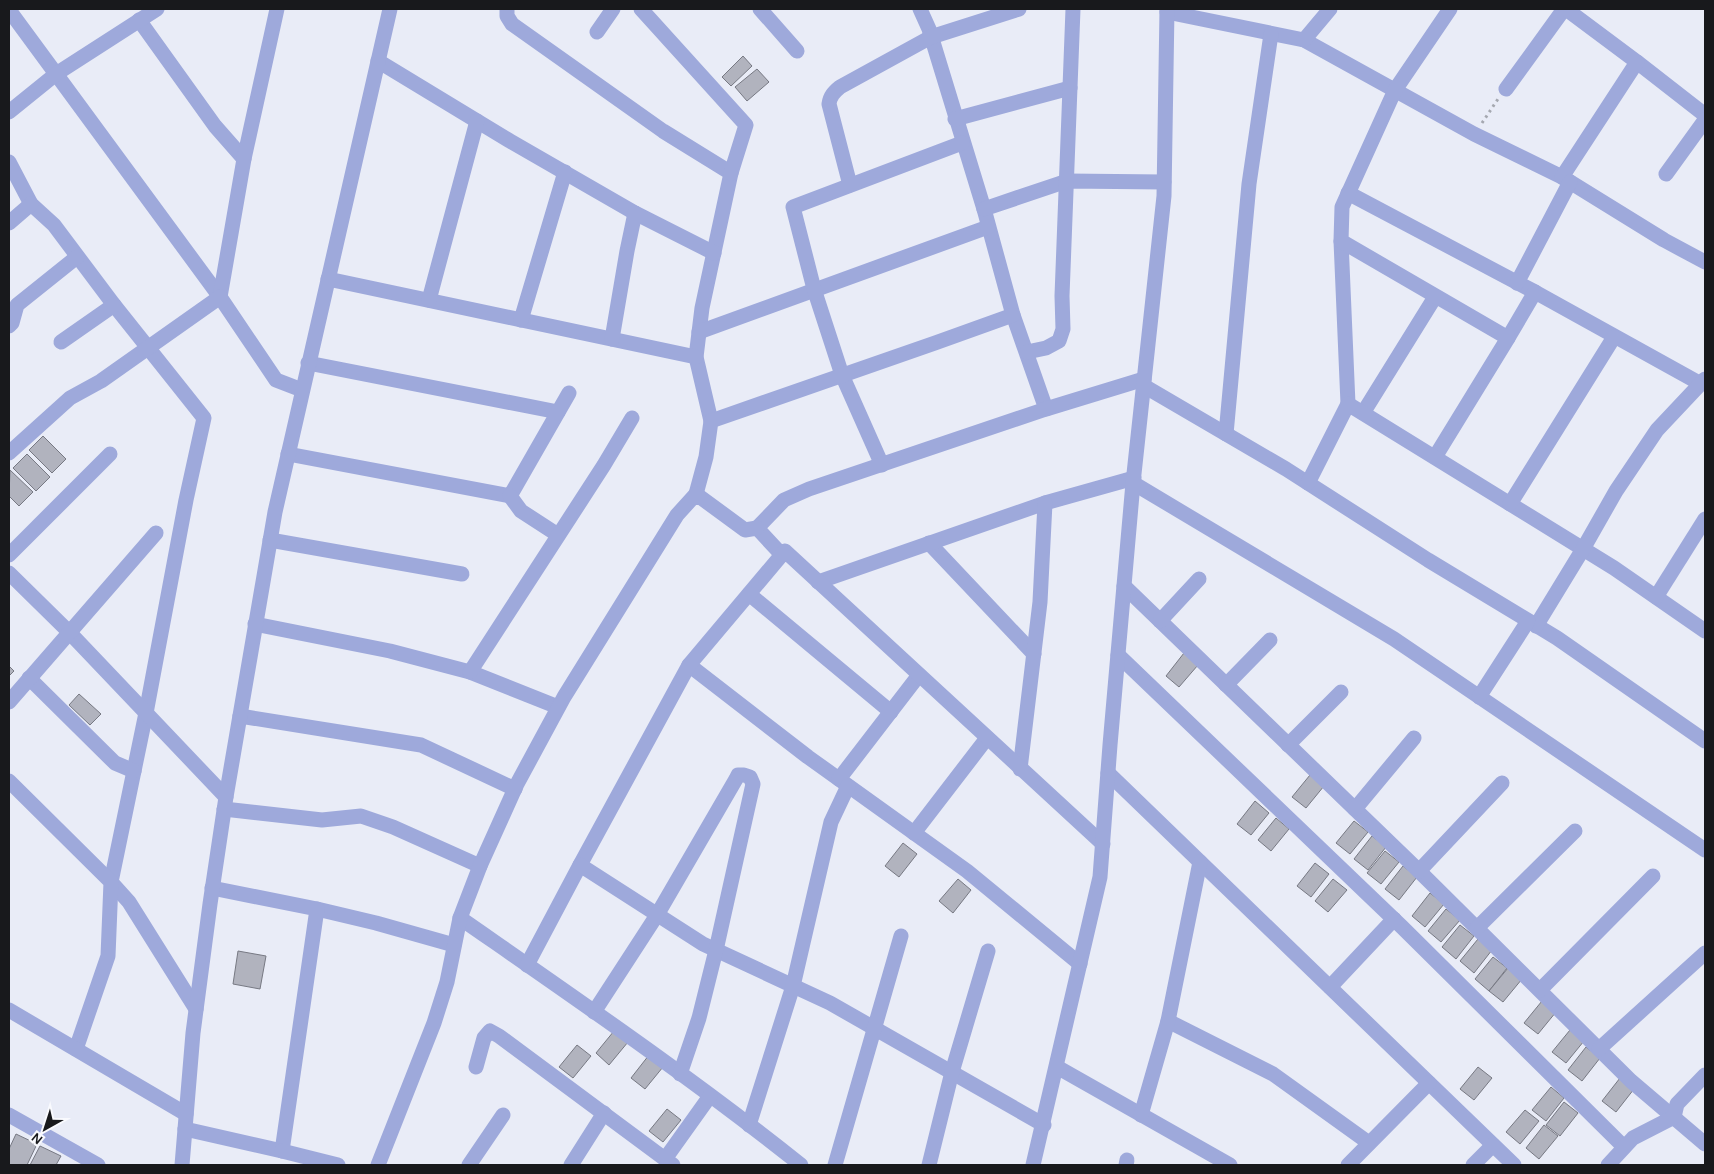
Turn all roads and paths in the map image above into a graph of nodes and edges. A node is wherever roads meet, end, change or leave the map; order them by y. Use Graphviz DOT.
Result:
graph roads {
  1 [pos="157,9"];
  2 [pos="277,9"];
  3 [pos="390,9"];
  4 [pos="507,9"];
  5 [pos="613,9"];
  6 [pos="641,9"];
  7 [pos="760,9"];
  8 [pos="920,9"];
  9 [pos="1019,9"];
  10 [pos="1073,9"];
  11 [pos="1330,9"];
  12 [pos="1450,9"];
  13 [pos="1565,9"];
  14 [pos="9,10"];
  15 [pos="1167,11"];
  16 [pos="139,20"];
  17 [pos="597,32"];
  18 [pos="1271,34"];
  19 [pos="931,36"];
  20 [pos="1304,40"];
  21 [pos="797,51"];
  22 [pos="378,61"];
  23 [pos="1637,62"];
  24 [pos="56,74"];
  25 [pos="1070,88"];
  26 [pos="1506,89"];
  27 [pos="1395,90"];
  28 [pos="9,112"];
  29 [pos="1705,115"];
  30 [pos="955,119"];
  31 [pos="1705,120"];
  32 [pos="478,121"];
  33 [pos="1474,134"];
  34 [pos="962,143"];
  35 [pos="244,159"];
  36 [pos="9,162"];
  37 [pos="565,172"];
  38 [pos="731,173"];
  39 [pos="1666,174"];
  40 [pos="1566,180"];
  41 [pos="1067,181"];
  42 [pos="1164,182"];
  43 [pos="850,185"];
  44 [pos="1348,192"];
  45 [pos="31,204"];
  46 [pos="984,209"];
  47 [pos="635,212"];
  48 [pos="9,223"];
  49 [pos="988,227"];
  50 [pos="1340,241"];
  51 [pos="714,253"];
  52 [pos="77,257"];
  53 [pos="1705,262"];
  54 [pos="328,279"];
  55 [pos="1517,283"];
  56 [pos="814,290"];
  57 [pos="1535,292"];
  58 [pos="220,297"];
  59 [pos="1436,297"];
  60 [pos="429,300"];
  61 [pos="114,305"];
  62 [pos="1014,315"];
  63 [pos="521,320"];
  64 [pos="9,326"];
  65 [pos="699,332"];
  66 [pos="1614,337"];
  67 [pos="1508,338"];
  68 [pos="612,339"];
  69 [pos="61,342"];
  70 [pos="148,348"];
  71 [pos="1027,352"];
  72 [pos="696,357"];
  73 [pos="308,363"];
  74 [pos="842,375"];
  75 [pos="1703,381"];
  76 [pos="1144,382"];
  77 [pos="302,390"];
  78 [pos="569,393"];
  79 [pos="1348,404"];
  80 [pos="1046,409"];
  81 [pos="558,412"];
  82 [pos="1363,413"];
  83 [pos="632,418"];
  84 [pos="711,421"];
  85 [pos="1226,434"];
  86 [pos="9,453"];
  87 [pos="110,454"];
  88 [pos="288,454"];
  89 [pos="1435,457"];
  90 [pos="882,464"];
  91 [pos="1133,480"];
  92 [pos="1308,483"];
  93 [pos="696,494"];
  94 [pos="510,496"];
  95 [pos="1045,503"];
  96 [pos="1510,504"];
  97 [pos="1705,519"];
  98 [pos="757,528"];
  99 [pos="156,533"];
  100 [pos="558,535"];
  101 [pos="270,540"];
  102 [pos="928,543"];
  103 [pos="1583,549"];
  104 [pos="9,555"];
  105 [pos="782,555"];
  106 [pos="9,573"];
  107 [pos="462,574"];
  108 [pos="1199,579"];
  109 [pos="818,582"];
  110 [pos="1124,586"];
  111 [pos="749,594"];
  112 [pos="1656,597"];
  113 [pos="1160,621"];
  114 [pos="1532,623"];
  115 [pos="255,624"];
  116 [pos="1705,631"];
  117 [pos="69,632"];
  118 [pos="1270,640"];
  119 [pos="1034,654"];
  120 [pos="1118,655"];
  121 [pos="689,665"];
  122 [pos="470,672"];
  123 [pos="919,675"];
  124 [pos="29,678"];
  125 [pos="1226,685"];
  126 [pos="1341,692"];
  127 [pos="1479,696"];
  128 [pos="9,702"];
  129 [pos="558,707"];
  130 [pos="891,712"];
  131 [pos="146,713"];
  132 [pos="240,716"];
  133 [pos="987,738"];
  134 [pos="1414,738"];
  135 [pos="1705,741"];
  136 [pos="1288,745"];
  137 [pos="1020,768"];
  138 [pos="134,771"];
  139 [pos="1108,773"];
  140 [pos="9,781"];
  141 [pos="844,783"];
  142 [pos="1502,783"];
  143 [pos="515,789"];
  144 [pos="225,803"];
  145 [pos="1355,809"];
  146 [pos="1575,831"];
  147 [pos="914,833"];
  148 [pos="1103,844"];
  149 [pos="1705,850"];
  150 [pos="1200,862"];
  151 [pos="580,865"];
  152 [pos="480,866"];
  153 [pos="1419,871"];
  154 [pos="1653,876"];
  155 [pos="111,882"];
  156 [pos="212,888"];
  157 [pos="317,909"];
  158 [pos="657,916"];
  159 [pos="460,918"];
  160 [pos="1394,919"];
  161 [pos="1476,928"];
  162 [pos="901,936"];
  163 [pos="454,945"];
  164 [pos="716,950"];
  165 [pos="988,951"];
  166 [pos="1705,953"];
  167 [pos="527,964"];
  168 [pos="1080,964"];
  169 [pos="793,986"];
  170 [pos="1330,987"];
  171 [pos="1540,990"];
  172 [pos="196,1009"];
  173 [pos="9,1010"];
  174 [pos="594,1012"];
  175 [pos="1168,1021"];
  176 [pos="875,1028"];
  177 [pos="76,1049"];
  178 [pos="1599,1050"];
  179 [pos="476,1067"];
  180 [pos="1057,1067"];
  181 [pos="952,1072"];
  182 [pos="680,1074"];
  183 [pos="1705,1075"];
  184 [pos="1429,1084"];
  185 [pos="710,1096"];
  186 [pos="186,1114"];
  187 [pos="604,1114"];
  188 [pos="503,1115"];
  189 [pos="1141,1115"];
  190 [pos="9,1116"];
  191 [pos="1674,1117"];
  192 [pos="749,1124"];
  193 [pos="1044,1125"];
  194 [pos="185,1129"];
  195 [pos="1369,1143"];
  196 [pos="1705,1144"];
  197 [pos="1493,1145"];
  198 [pos="1624,1147"];
  199 [pos="282,1151"];
  200 [pos="669,1162"];
  201 [pos="98,1165"];
  202 [pos="182,1165"];
  203 [pos="338,1165"];
  204 [pos="378,1165"];
  205 [pos="469,1165"];
  206 [pos="571,1165"];
  207 [pos="801,1165"];
  208 [pos="835,1165"];
  209 [pos="929,1165"];
  210 [pos="1034,1165"];
  211 [pos="1230,1165"];
  212 [pos="1348,1165"];
  213 [pos="1473,1165"];
  214 [pos="1514,1165"];
  215 [pos="1608,1165"];
  1 -- 16 [label="street"];
  2 -- 35 [label="street"];
  3 -- 22 [label="street"];
  4 -- 38 [label="street"];
  5 -- 17 [label="street"];
  6 -- 38 [label="street"];
  7 -- 21 [label="street"];
  8 -- 19 [label="street"];
  9 -- 19 [label="street"];
  10 -- 25 [label="street"];
  11 -- 20 [label="street"];
  12 -- 27 [label="street"];
  13 -- 23 [label="street"];
  13 -- 26 [label="street"];
  14 -- 24 [label="street"];
  15 -- 18 [label="street"];
  15 -- 42 [label="street"];
  16 -- 24 [label="street"];
  16 -- 35 [label="street"];
  18 -- 20 [label="street"];
  18 -- 85 [label="street"];
  19 -- 30 [label="street"];
  19 -- 43 [label="street"];
  20 -- 27 [label="street"];
  22 -- 32 [label="street"];
  22 -- 54 [label="street"];
  23 -- 29 [label="street"];
  23 -- 40 [label="street"];
  24 -- 28 [label="street"];
  24 -- 58 [label="street"];
  25 -- 30 [label="street"];
  25 -- 41 [label="street"];
  26 -- 33 [label="path"];
  27 -- 33 [label="street"];
  27 -- 44 [label="street"];
  30 -- 34 [label="street"];
  31 -- 39 [label="street"];
  32 -- 37 [label="street"];
  32 -- 60 [label="street"];
  33 -- 40 [label="street"];
  34 -- 43 [label="street"];
  34 -- 46 [label="street"];
  35 -- 58 [label="street"];
  36 -- 45 [label="street"];
  37 -- 47 [label="street"];
  37 -- 63 [label="street"];
  38 -- 51 [label="street"];
  40 -- 53 [label="street"];
  40 -- 55 [label="street"];
  41 -- 42 [label="street"];
  41 -- 46 [label="street"];
  41 -- 71 [label="street"];
  42 -- 76 [label="street"];
  43 -- 56 [label="street"];
  44 -- 50 [label="street"];
  44 -- 55 [label="street"];
  45 -- 48 [label="street"];
  45 -- 52 [label="street"];
  46 -- 49 [label="street"];
  47 -- 51 [label="street"];
  47 -- 68 [label="street"];
  49 -- 56 [label="street"];
  49 -- 62 [label="street"];
  50 -- 59 [label="street"];
  50 -- 79 [label="street"];
  51 -- 65 [label="street"];
  52 -- 61 [label="street"];
  52 -- 64 [label="street"];
  54 -- 60 [label="street"];
  54 -- 73 [label="street"];
  55 -- 57 [label="street"];
  56 -- 65 [label="street"];
  56 -- 74 [label="street"];
  57 -- 66 [label="street"];
  57 -- 67 [label="street"];
  58 -- 70 [label="street"];
  58 -- 77 [label="street"];
  59 -- 67 [label="street"];
  59 -- 82 [label="street"];
  60 -- 63 [label="street"];
  61 -- 69 [label="street"];
  61 -- 70 [label="street"];
  62 -- 71 [label="street"];
  62 -- 74 [label="street"];
  63 -- 68 [label="street"];
  65 -- 72 [label="street"];
  66 -- 75 [label="street"];
  66 -- 96 [label="street"];
  67 -- 89 [label="street"];
  68 -- 72 [label="street"];
  70 -- 86 [label="street"];
  70 -- 131 [label="street"];
  71 -- 80 [label="street"];
  72 -- 84 [label="street"];
  73 -- 77 [label="street"];
  73 -- 81 [label="street"];
  74 -- 84 [label="street"];
  74 -- 90 [label="street"];
  75 -- 103 [label="street"];
  76 -- 80 [label="street"];
  76 -- 85 [label="street"];
  76 -- 91 [label="street"];
  77 -- 88 [label="street"];
  78 -- 81 [label="street"];
  79 -- 82 [label="street"];
  79 -- 92 [label="street"];
  80 -- 90 [label="street"];
  81 -- 94 [label="street"];
  82 -- 89 [label="street"];
  83 -- 100 [label="street"];
  84 -- 93 [label="street"];
  85 -- 92 [label="street"];
  87 -- 104 [label="street"];
  88 -- 94 [label="street"];
  88 -- 101 [label="street"];
  89 -- 96 [label="street"];
  90 -- 98 [label="street"];
  91 -- 95 [label="street"];
  91 -- 110 [label="street"];
  91 -- 127 [label="street"];
  92 -- 114 [label="street"];
  93 -- 98 [label="street"];
  93 -- 129 [label="street"];
  94 -- 100 [label="street"];
  95 -- 102 [label="street"];
  95 -- 119 [label="street"];
  96 -- 103 [label="street"];
  97 -- 112 [label="street"];
  98 -- 105 [label="street"];
  99 -- 117 [label="street"];
  100 -- 122 [label="street"];
  101 -- 107 [label="street"];
  101 -- 115 [label="street"];
  102 -- 109 [label="street"];
  102 -- 119 [label="street"];
  103 -- 112 [label="street"];
  103 -- 114 [label="street"];
  105 -- 109 [label="street"];
  105 -- 111 [label="street"];
  106 -- 117 [label="street"];
  108 -- 113 [label="street"];
  109 -- 123 [label="street"];
  110 -- 113 [label="street"];
  110 -- 120 [label="street"];
  111 -- 121 [label="street"];
  111 -- 130 [label="street"];
  112 -- 116 [label="street"];
  113 -- 125 [label="street"];
  114 -- 127 [label="street"];
  114 -- 135 [label="street"];
  115 -- 122 [label="street"];
  115 -- 132 [label="street"];
  117 -- 124 [label="street"];
  117 -- 131 [label="street"];
  118 -- 125 [label="street"];
  119 -- 137 [label="street"];
  120 -- 139 [label="street"];
  120 -- 160 [label="street"];
  121 -- 141 [label="street"];
  121 -- 151 [label="street"];
  122 -- 129 [label="street"];
  123 -- 130 [label="street"];
  123 -- 133 [label="street"];
  124 -- 128 [label="street"];
  124 -- 138 [label="street"];
  125 -- 136 [label="street"];
  126 -- 136 [label="street"];
  127 -- 149 [label="street"];
  129 -- 143 [label="street"];
  130 -- 141 [label="street"];
  131 -- 138 [label="street"];
  131 -- 144 [label="street"];
  132 -- 143 [label="street"];
  132 -- 144 [label="street"];
  133 -- 137 [label="street"];
  133 -- 147 [label="street"];
  134 -- 145 [label="street"];
  136 -- 145 [label="street"];
  137 -- 148 [label="street"];
  138 -- 155 [label="street"];
  139 -- 148 [label="street"];
  139 -- 150 [label="street"];
  140 -- 155 [label="street"];
  141 -- 147 [label="street"];
  141 -- 169 [label="street"];
  142 -- 153 [label="street"];
  143 -- 152 [label="street"];
  144 -- 152 [label="street"];
  144 -- 156 [label="street"];
  145 -- 153 [label="street"];
  146 -- 161 [label="street"];
  147 -- 168 [label="street"];
  148 -- 168 [label="street"];
  150 -- 170 [label="street"];
  150 -- 175 [label="street"];
  151 -- 158 [label="street"];
  151 -- 167 [label="street"];
  152 -- 159 [label="street"];
  153 -- 161 [label="street"];
  154 -- 171 [label="street"];
  155 -- 172 [label="street"];
  155 -- 177 [label="street"];
  156 -- 157 [label="street"];
  156 -- 172 [label="street"];
  157 -- 163 [label="street"];
  157 -- 199 [label="street"];
  158 -- 164 [label="street"];
  158 -- 164 [label="street"];
  158 -- 174 [label="street"];
  159 -- 163 [label="street"];
  159 -- 167 [label="street"];
  160 -- 170 [label="street"];
  160 -- 198 [label="street"];
  161 -- 171 [label="street"];
  162 -- 176 [label="street"];
  163 -- 204 [label="street"];
  164 -- 169 [label="street"];
  164 -- 182 [label="street"];
  165 -- 181 [label="street"];
  166 -- 178 [label="street"];
  167 -- 174 [label="street"];
  168 -- 180 [label="street"];
  169 -- 176 [label="street"];
  169 -- 192 [label="street"];
  170 -- 184 [label="street"];
  171 -- 178 [label="street"];
  172 -- 186 [label="street"];
  173 -- 177 [label="street"];
  174 -- 182 [label="street"];
  175 -- 189 [label="street"];
  175 -- 195 [label="street"];
  176 -- 181 [label="street"];
  176 -- 208 [label="street"];
  177 -- 186 [label="street"];
  178 -- 191 [label="street"];
  179 -- 187 [label="street"];
  180 -- 189 [label="street"];
  180 -- 193 [label="street"];
  181 -- 193 [label="street"];
  181 -- 209 [label="street"];
  182 -- 185 [label="street"];
  183 -- 191 [label="street"];
  184 -- 195 [label="street"];
  184 -- 197 [label="street"];
  185 -- 192 [label="street"];
  185 -- 200 [label="street"];
  186 -- 194 [label="street"];
  187 -- 200 [label="street"];
  187 -- 206 [label="street"];
  188 -- 205 [label="street"];
  189 -- 211 [label="street"];
  190 -- 201 [label="street"];
  191 -- 196 [label="street"];
  191 -- 198 [label="street"];
  192 -- 207 [label="street"];
  193 -- 210 [label="street"];
  194 -- 199 [label="street"];
  194 -- 202 [label="street"];
  195 -- 212 [label="street"];
  197 -- 213 [label="street"];
  197 -- 214 [label="street"];
  198 -- 215 [label="street"];
  199 -- 203 [label="street"];
}
